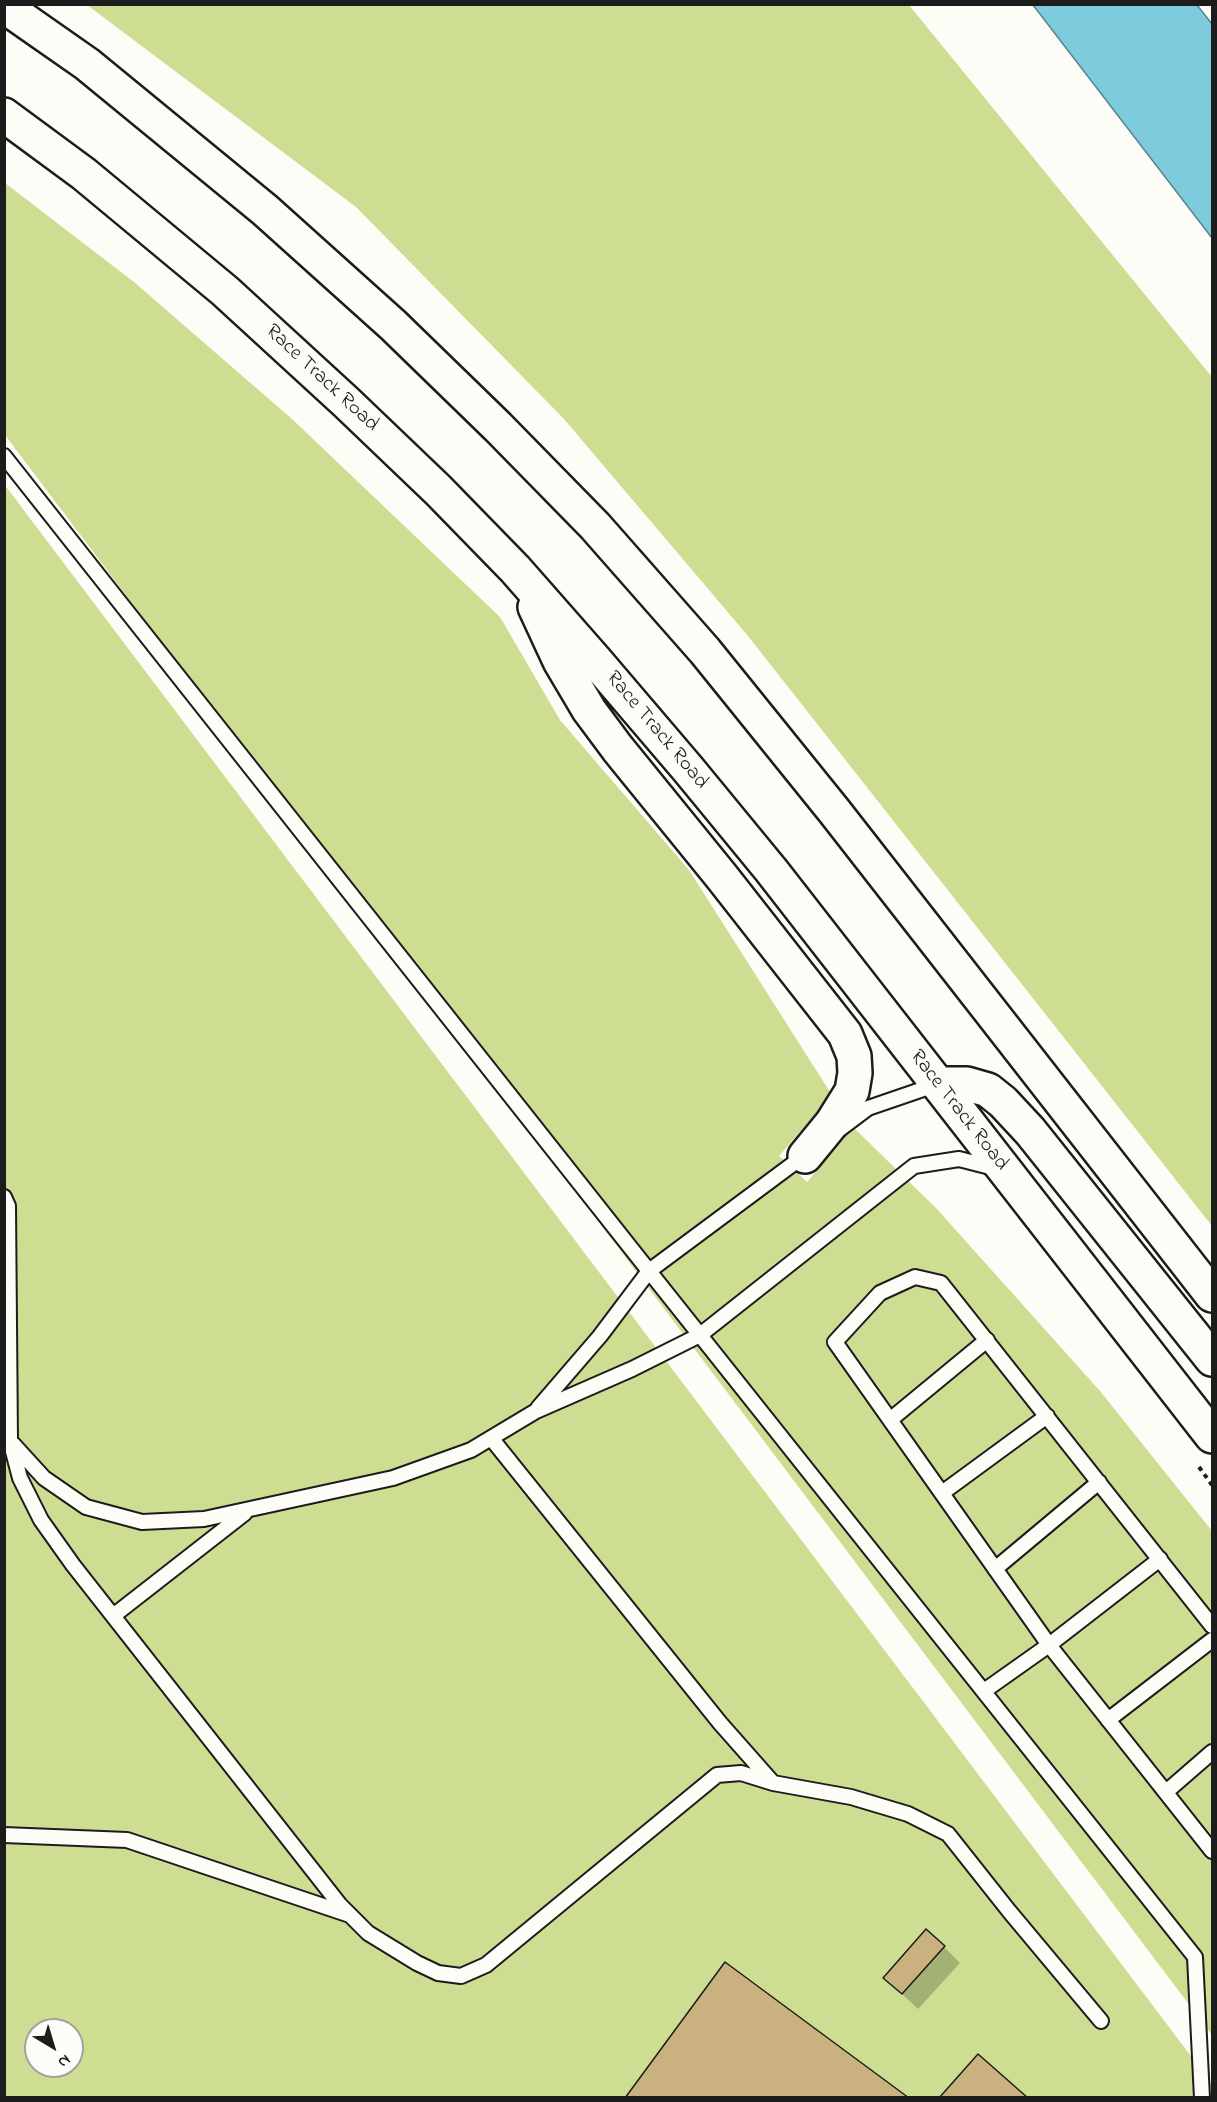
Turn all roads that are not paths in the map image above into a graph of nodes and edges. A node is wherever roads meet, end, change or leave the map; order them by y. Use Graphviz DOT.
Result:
graph roads {
  1 [pos="4,6"];
  2 [pos="4,115"];
  3 [pos="4,456"];
  4 [pos="522,578"];
  5 [pos="938,1084"];
  6 [pos="805,1156"];
  7 [pos="1005,1171"];
  8 [pos="4,1197"];
  9 [pos="649,1271"];
  10 [pos="1212,1295"];
  11 [pos="700,1335"];
  12 [pos="987,1340"];
  13 [pos="1212,1359"];
  14 [pos="536,1410"];
  15 [pos="1047,1416"];
  16 [pos="890,1420"];
  17 [pos="1212,1436"];
  18 [pos="491,1438"];
  19 [pos="7,1441"];
  20 [pos="1099,1482"];
  21 [pos="942,1492"];
  22 [pos="249,1510"];
  23 [pos="1160,1559"];
  24 [pos="995,1569"];
  25 [pos="113,1616"];
  26 [pos="1212,1626"];
  27 [pos="1212,1640"];
  28 [pos="1049,1645"];
  29 [pos="984,1691"];
  30 [pos="1108,1720"];
  31 [pos="1212,1752"];
  32 [pos="773,1783"];
  33 [pos="1166,1792"];
  34 [pos="4,1835"];
  35 [pos="1212,1851"];
  36 [pos="350,1915"];
  37 [pos="1101,2021"];
  38 [pos="1202,2097"];
  1 -- 10 [label="main road"];
  2 -- 4 [label="main road, Race Track Road"];
  3 -- 9 [label="lane"];
  4 -- 5 [label="main road, Race Track Road"];
  4 -- 6 [label="main road"];
  5 -- 6 [label="lane"];
  5 -- 7 [label="main road, Race Track Road"];
  5 -- 13 [label="main road"];
  6 -- 9 [label="lane"];
  7 -- 11 [label="lane"];
  7 -- 17 [label="main road, Race Track Road"];
  8 -- 19 [label="lane"];
  9 -- 11 [label="lane"];
  9 -- 14 [label="lane"];
  11 -- 14 [label="lane"];
  11 -- 29 [label="lane"];
  12 -- 15 [label="lane"];
  12 -- 16 [label="lane"];
  12 -- 16 [label="lane"];
  14 -- 18 [label="lane"];
  15 -- 20 [label="lane"];
  15 -- 21 [label="lane"];
  16 -- 21 [label="lane"];
  18 -- 22 [label="lane"];
  18 -- 32 [label="lane"];
  19 -- 22 [label="lane"];
  19 -- 25 [label="lane"];
  20 -- 23 [label="lane"];
  20 -- 24 [label="lane"];
  21 -- 24 [label="lane"];
  22 -- 25 [label="lane"];
  23 -- 26 [label="lane"];
  23 -- 28 [label="lane"];
  24 -- 28 [label="lane"];
  25 -- 36 [label="lane"];
  27 -- 30 [label="lane"];
  28 -- 29 [label="lane"];
  28 -- 30 [label="lane"];
  29 -- 38 [label="lane"];
  30 -- 33 [label="lane"];
  31 -- 33 [label="lane"];
  32 -- 36 [label="lane"];
  32 -- 37 [label="lane"];
  33 -- 35 [label="lane"];
  34 -- 36 [label="lane"];
}
